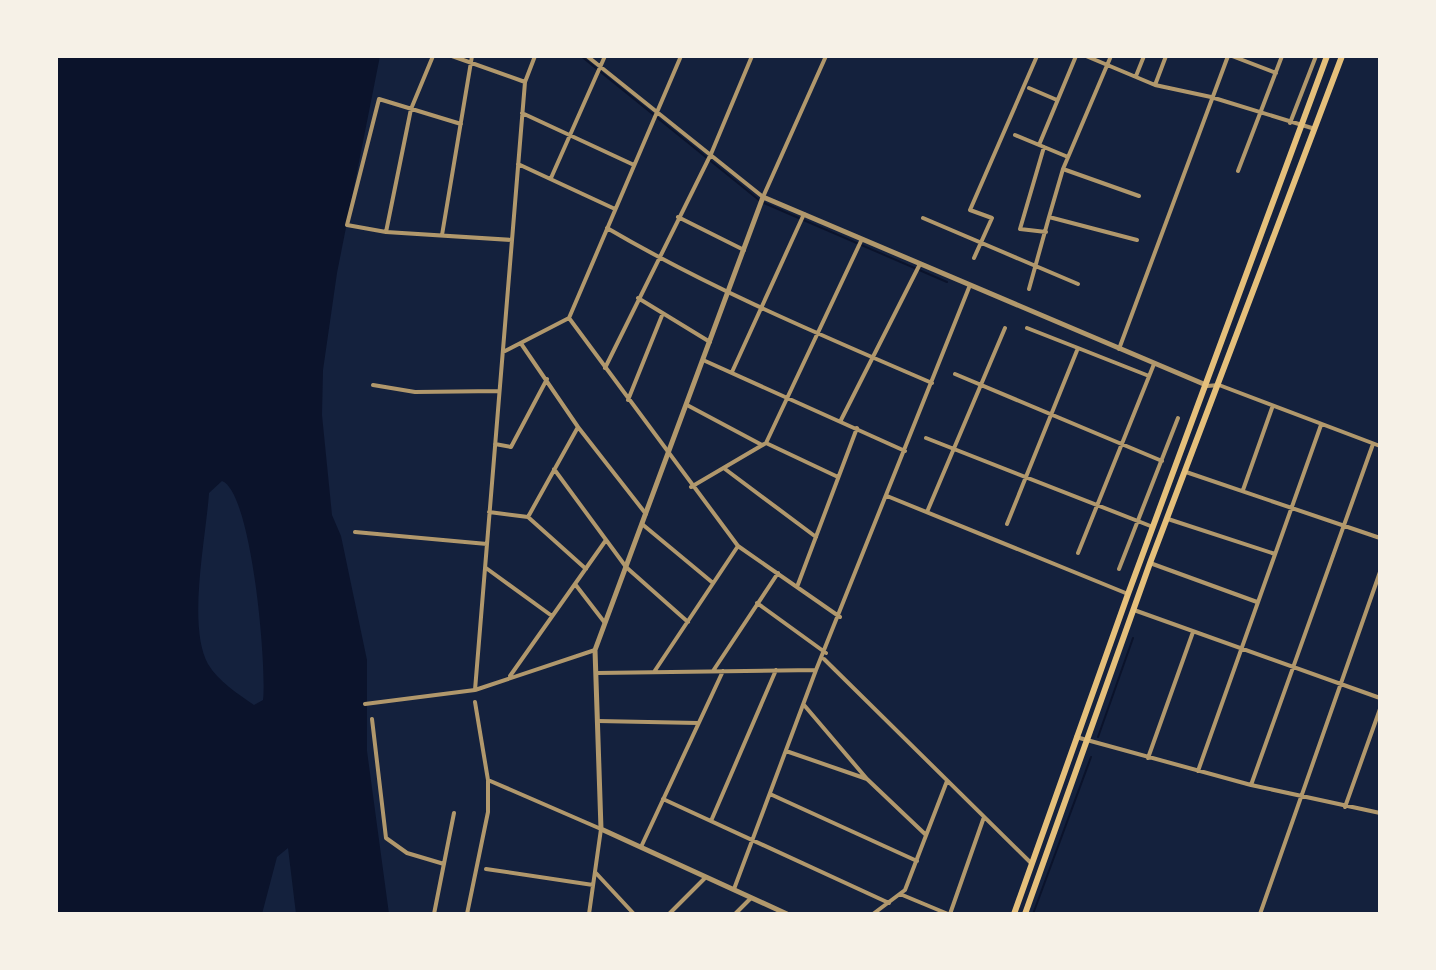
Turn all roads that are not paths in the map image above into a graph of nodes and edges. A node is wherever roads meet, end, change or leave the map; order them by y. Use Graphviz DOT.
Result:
graph roads {
  1 [pos="433,56"];
  2 [pos="452,56"];
  3 [pos="472,56"];
  4 [pos="535,56"];
  5 [pos="587,56"];
  6 [pos="605,56"];
  7 [pos="681,56"];
  8 [pos="752,56"];
  9 [pos="826,56"];
  10 [pos="1037,56"];
  11 [pos="1076,56"];
  12 [pos="1086,56"];
  13 [pos="1111,56"];
  14 [pos="1144,56"];
  15 [pos="1166,56"];
  16 [pos="1230,56"];
  17 [pos="1282,56"];
  18 [pos="1316,56"];
  19 [pos="1327,56"];
  20 [pos="1342,56"];
  21 [pos="471,63"];
  22 [pos="1107,65"];
  23 [pos="601,67"];
  24 [pos="1276,73"];
  25 [pos="1135,77"];
  26 [pos="525,82"];
  27 [pos="1155,85"];
  28 [pos="1029,88"];
  29 [pos="1211,97"];
  30 [pos="1057,100"];
  31 [pos="411,109"];
  32 [pos="656,111"];
  33 [pos="1260,112"];
  34 [pos="522,113"];
  35 [pos="1290,123"];
  36 [pos="461,124"];
  37 [pos="1300,126"];
  38 [pos="1315,129"];
  39 [pos="571,135"];
  40 [pos="1015,135"];
  41 [pos="1041,146"];
  42 [pos="711,154"];
  43 [pos="1068,157"];
  44 [pos="518,164"];
  45 [pos="634,165"];
  46 [pos="1063,169"];
  47 [pos="1238,171"];
  48 [pos="551,178"];
  49 [pos="1139,196"];
  50 [pos="763,197"];
  51 [pos="615,209"];
  52 [pos="804,214"];
  53 [pos="678,217"];
  54 [pos="1049,217"];
  55 [pos="923,218"];
  56 [pos="607,228"];
  57 [pos="386,232"];
  58 [pos="1046,232"];
  59 [pos="442,235"];
  60 [pos="512,240"];
  61 [pos="1137,240"];
  62 [pos="860,243"];
  63 [pos="981,243"];
  64 [pos="744,251"];
  65 [pos="658,258"];
  66 [pos="974,258"];
  67 [pos="918,268"];
  68 [pos="1037,268"];
  69 [pos="1078,284"];
  70 [pos="970,285"];
  71 [pos="1029,289"];
  72 [pos="730,290"];
  73 [pos="638,298"];
  74 [pos="762,309"];
  75 [pos="663,313"];
  76 [pos="569,318"];
  77 [pos="1005,328"];
  78 [pos="1027,328"];
  79 [pos="817,334"];
  80 [pos="710,342"];
  81 [pos="522,345"];
  82 [pos="1078,348"];
  83 [pos="1119,349"];
  84 [pos="503,352"];
  85 [pos="873,357"];
  86 [pos="703,360"];
  87 [pos="1154,364"];
  88 [pos="605,368"];
  89 [pos="732,372"];
  90 [pos="955,374"];
  91 [pos="1149,376"];
  92 [pos="547,379"];
  93 [pos="932,383"];
  94 [pos="373,385"];
  95 [pos="980,385"];
  96 [pos="1219,385"];
  97 [pos="1207,386"];
  98 [pos="499,391"];
  99 [pos="788,397"];
  100 [pos="628,400"];
  101 [pos="687,405"];
  102 [pos="1272,408"];
  103 [pos="1052,414"];
  104 [pos="1178,418"];
  105 [pos="841,420"];
  106 [pos="1321,425"];
  107 [pos="578,427"];
  108 [pos="857,428"];
  109 [pos="926,438"];
  110 [pos="495,444"];
  111 [pos="764,444"];
  112 [pos="1122,444"];
  113 [pos="1373,444"];
  114 [pos="1380,446"];
  115 [pos="955,449"];
  116 [pos="905,451"];
  117 [pos="668,456"];
  118 [pos="1162,461"];
  119 [pos="724,468"];
  120 [pos="554,469"];
  121 [pos="1186,472"];
  122 [pos="838,477"];
  123 [pos="1027,477"];
  124 [pos="691,487"];
  125 [pos="1243,490"];
  126 [pos="887,496"];
  127 [pos="1097,505"];
  128 [pos="1292,507"];
  129 [pos="489,512"];
  130 [pos="927,512"];
  131 [pos="646,514"];
  132 [pos="528,517"];
  133 [pos="1168,519"];
  134 [pos="1138,522"];
  135 [pos="642,524"];
  136 [pos="1007,524"];
  137 [pos="1343,525"];
  138 [pos="1153,527"];
  139 [pos="355,532"];
  140 [pos="816,537"];
  141 [pos="1380,538"];
  142 [pos="606,540"];
  143 [pos="487,544"];
  144 [pos="738,546"];
  145 [pos="1078,553"];
  146 [pos="1275,554"];
  147 [pos="1150,563"];
  148 [pos="485,567"];
  149 [pos="626,567"];
  150 [pos="586,569"];
  151 [pos="1119,569"];
  152 [pos="1380,572"];
  153 [pos="778,573"];
  154 [pos="713,583"];
  155 [pos="575,584"];
  156 [pos="797,587"];
  157 [pos="1128,594"];
  158 [pos="1258,602"];
  159 [pos="757,603"];
  160 [pos="1134,610"];
  161 [pos="552,616"];
  162 [pos="840,617"];
  163 [pos="688,622"];
  164 [pos="605,623"];
  165 [pos="1193,632"];
  166 [pos="1241,649"];
  167 [pos="595,650"];
  168 [pos="825,656"];
  169 [pos="1293,667"];
  170 [pos="776,670"];
  171 [pos="816,670"];
  172 [pos="713,671"];
  173 [pos="723,671"];
  174 [pos="654,672"];
  175 [pos="597,673"];
  176 [pos="509,678"];
  177 [pos="1340,684"];
  178 [pos="475,690"];
  179 [pos="1380,698"];
  180 [pos="475,702"];
  181 [pos="365,704"];
  182 [pos="803,704"];
  183 [pos="1380,709"];
  184 [pos="372,719"];
  185 [pos="598,721"];
  186 [pos="698,723"];
  187 [pos="1076,737"];
  188 [pos="1085,741"];
  189 [pos="786,751"];
  190 [pos="1148,758"];
  191 [pos="1198,771"];
  192 [pos="867,779"];
  193 [pos="488,780"];
  194 [pos="947,781"];
  195 [pos="1251,785"];
  196 [pos="770,794"];
  197 [pos="1300,797"];
  198 [pos="663,799"];
  199 [pos="1345,807"];
  200 [pos="454,813"];
  201 [pos="1380,813"];
  202 [pos="984,817"];
  203 [pos="711,821"];
  204 [pos="601,829"];
  205 [pos="926,835"];
  206 [pos="752,840"];
  207 [pos="641,847"];
  208 [pos="917,861"];
  209 [pos="444,864"];
  210 [pos="1032,864"];
  211 [pos="486,869"];
  212 [pos="595,872"];
  213 [pos="706,877"];
  214 [pos="593,885"];
  215 [pos="734,889"];
  216 [pos="900,894"];
  217 [pos="751,898"];
  218 [pos="889,903"];
  219 [pos="773,911"];
  220 [pos="434,914"];
  221 [pos="467,914"];
  222 [pos="589,914"];
  223 [pos="634,914"];
  224 [pos="669,914"];
  225 [pos="735,914"];
  226 [pos="787,914"];
  227 [pos="873,914"];
  228 [pos="949,914"];
  229 [pos="1014,914"];
  230 [pos="1025,914"];
  231 [pos="1260,914"];
  1 -- 31 [label="street"];
  2 -- 21 [label="street"];
  3 -- 21 [label="street"];
  4 -- 26 [label="street"];
  5 -- 23 [label="street"];
  6 -- 23 [label="street"];
  7 -- 32 [label="street"];
  8 -- 42 [label="street"];
  9 -- 50 [label="street"];
  10 -- 63 [label="street"];
  11 -- 30 [label="street"];
  12 -- 22 [label="street"];
  13 -- 22 [label="street"];
  14 -- 25 [label="street"];
  15 -- 27 [label="street"];
  16 -- 24 [label="street"];
  16 -- 29 [label="street"];
  17 -- 24 [label="street"];
  18 -- 35 [label="street"];
  19 -- 37 [label="highway"];
  20 -- 38 [label="highway"];
  21 -- 26 [label="street"];
  21 -- 36 [label="street"];
  22 -- 25 [label="street"];
  22 -- 43 [label="street"];
  23 -- 32 [label="street"];
  23 -- 39 [label="street"];
  24 -- 33 [label="street"];
  25 -- 27 [label="street"];
  26 -- 34 [label="street"];
  27 -- 29 [label="street"];
  28 -- 30 [label="street"];
  29 -- 33 [label="street"];
  29 -- 83 [label="street"];
  30 -- 41 [label="street"];
  31 -- 36 [label="street"];
  31 -- 57 [label="street"];
  31 -- 57 [label="street"];
  32 -- 42 [label="street"];
  32 -- 45 [label="street"];
  33 -- 35 [label="street"];
  33 -- 47 [label="street"];
  34 -- 39 [label="street"];
  34 -- 44 [label="street"];
  35 -- 37 [label="street"];
  36 -- 59 [label="street"];
  37 -- 38 [label="street"];
  37 -- 97 [label="highway"];
  38 -- 96 [label="highway"];
  39 -- 45 [label="street"];
  39 -- 48 [label="street"];
  40 -- 41 [label="street"];
  41 -- 43 [label="street"];
  41 -- 58 [label="street"];
  42 -- 50 [label="street"];
  42 -- 53 [label="street"];
  43 -- 46 [label="street"];
  44 -- 48 [label="street"];
  44 -- 60 [label="street"];
  45 -- 51 [label="street"];
  46 -- 49 [label="street"];
  46 -- 54 [label="street"];
  48 -- 51 [label="street"];
  50 -- 52 [label="street"];
  50 -- 64 [label="street"];
  51 -- 56 [label="street"];
  52 -- 62 [label="street"];
  52 -- 74 [label="street"];
  53 -- 64 [label="street"];
  53 -- 65 [label="street"];
  54 -- 58 [label="street"];
  54 -- 61 [label="street"];
  55 -- 63 [label="street"];
  56 -- 65 [label="street"];
  56 -- 76 [label="street"];
  57 -- 59 [label="street"];
  58 -- 68 [label="street"];
  59 -- 60 [label="street"];
  60 -- 84 [label="street"];
  62 -- 67 [label="street"];
  62 -- 79 [label="street"];
  63 -- 66 [label="street"];
  63 -- 68 [label="street"];
  64 -- 72 [label="street"];
  65 -- 72 [label="street"];
  65 -- 73 [label="street"];
  67 -- 70 [label="street"];
  67 -- 85 [label="street"];
  68 -- 69 [label="street"];
  68 -- 71 [label="street"];
  70 -- 83 [label="street"];
  70 -- 93 [label="street"];
  72 -- 74 [label="street"];
  72 -- 80 [label="street"];
  73 -- 75 [label="street"];
  73 -- 88 [label="street"];
  74 -- 79 [label="street"];
  74 -- 89 [label="street"];
  75 -- 80 [label="street"];
  75 -- 100 [label="street"];
  76 -- 81 [label="street"];
  76 -- 88 [label="street"];
  77 -- 95 [label="street"];
  78 -- 82 [label="street"];
  79 -- 85 [label="street"];
  79 -- 99 [label="street"];
  80 -- 86 [label="street"];
  81 -- 84 [label="street"];
  81 -- 92 [label="street"];
  82 -- 91 [label="street"];
  82 -- 103 [label="street"];
  83 -- 87 [label="street"];
  84 -- 98 [label="street"];
  85 -- 93 [label="street"];
  85 -- 105 [label="street"];
  86 -- 89 [label="street"];
  86 -- 101 [label="street"];
  87 -- 91 [label="street"];
  87 -- 97 [label="street"];
  88 -- 100 [label="street"];
  89 -- 99 [label="street"];
  90 -- 95 [label="street"];
  91 -- 112 [label="street"];
  92 -- 107 [label="street"];
  92 -- 110 [label="street"];
  93 -- 116 [label="street"];
  94 -- 98 [label="street"];
  95 -- 103 [label="street"];
  95 -- 115 [label="street"];
  96 -- 97 [label="street"];
  96 -- 102 [label="street"];
  96 -- 121 [label="highway"];
  97 -- 138 [label="highway"];
  98 -- 110 [label="street"];
  99 -- 105 [label="street"];
  99 -- 111 [label="street"];
  100 -- 117 [label="street"];
  101 -- 111 [label="street"];
  101 -- 117 [label="street"];
  102 -- 106 [label="street"];
  102 -- 125 [label="street"];
  103 -- 112 [label="street"];
  103 -- 123 [label="street"];
  104 -- 118 [label="street"];
  105 -- 108 [label="street"];
  106 -- 113 [label="street"];
  106 -- 128 [label="street"];
  107 -- 120 [label="street"];
  107 -- 131 [label="street"];
  108 -- 116 [label="street"];
  108 -- 122 [label="street"];
  109 -- 115 [label="street"];
  110 -- 129 [label="street"];
  111 -- 119 [label="street"];
  111 -- 122 [label="street"];
  112 -- 118 [label="street"];
  112 -- 127 [label="street"];
  113 -- 114 [label="street"];
  113 -- 137 [label="street"];
  115 -- 123 [label="street"];
  115 -- 130 [label="street"];
  116 -- 126 [label="street"];
  117 -- 124 [label="street"];
  117 -- 131 [label="street"];
  118 -- 134 [label="street"];
  119 -- 124 [label="street"];
  119 -- 140 [label="street"];
  120 -- 132 [label="street"];
  120 -- 142 [label="street"];
  121 -- 125 [label="street"];
  121 -- 133 [label="highway"];
  122 -- 140 [label="street"];
  123 -- 127 [label="street"];
  123 -- 136 [label="street"];
  124 -- 144 [label="street"];
  125 -- 128 [label="street"];
  126 -- 130 [label="street"];
  126 -- 162 [label="street"];
  127 -- 134 [label="street"];
  127 -- 145 [label="street"];
  128 -- 137 [label="street"];
  128 -- 146 [label="street"];
  129 -- 132 [label="street"];
  129 -- 143 [label="street"];
  130 -- 157 [label="street"];
  131 -- 135 [label="street"];
  132 -- 150 [label="street"];
  133 -- 146 [label="street"];
  133 -- 147 [label="highway"];
  134 -- 138 [label="street"];
  134 -- 151 [label="street"];
  135 -- 149 [label="street"];
  135 -- 154 [label="street"];
  137 -- 141 [label="street"];
  137 -- 169 [label="street"];
  138 -- 157 [label="highway"];
  139 -- 143 [label="street"];
  140 -- 156 [label="street"];
  142 -- 149 [label="street"];
  142 -- 150 [label="street"];
  143 -- 148 [label="street"];
  144 -- 153 [label="street"];
  144 -- 154 [label="street"];
  146 -- 158 [label="street"];
  147 -- 158 [label="street"];
  147 -- 160 [label="highway"];
  148 -- 161 [label="street"];
  148 -- 178 [label="street"];
  149 -- 163 [label="street"];
  149 -- 164 [label="street"];
  150 -- 155 [label="street"];
  152 -- 177 [label="street"];
  153 -- 156 [label="street"];
  153 -- 159 [label="street"];
  154 -- 163 [label="street"];
  155 -- 161 [label="street"];
  155 -- 164 [label="street"];
  156 -- 162 [label="street"];
  157 -- 187 [label="highway"];
  158 -- 166 [label="street"];
  159 -- 168 [label="street"];
  159 -- 172 [label="street"];
  160 -- 165 [label="street"];
  160 -- 188 [label="highway"];
  161 -- 176 [label="street"];
  162 -- 168 [label="street"];
  163 -- 174 [label="street"];
  164 -- 167 [label="street"];
  165 -- 166 [label="street"];
  165 -- 190 [label="street"];
  166 -- 169 [label="street"];
  166 -- 191 [label="street"];
  167 -- 175 [label="street"];
  167 -- 176 [label="street"];
  168 -- 171 [label="street"];
  168 -- 194 [label="street"];
  169 -- 177 [label="street"];
  169 -- 195 [label="street"];
  170 -- 171 [label="street"];
  170 -- 173 [label="street"];
  170 -- 203 [label="street"];
  171 -- 182 [label="street"];
  172 -- 173 [label="street"];
  172 -- 174 [label="street"];
  173 -- 186 [label="street"];
  174 -- 175 [label="street"];
  175 -- 185 [label="street"];
  176 -- 178 [label="street"];
  177 -- 179 [label="street"];
  177 -- 197 [label="street"];
  178 -- 181 [label="street"];
  180 -- 193 [label="street"];
  182 -- 189 [label="street"];
  182 -- 192 [label="street"];
  183 -- 199 [label="street"];
  184 -- 209 [label="street"];
  185 -- 186 [label="street"];
  185 -- 204 [label="street"];
  186 -- 198 [label="street"];
  187 -- 188 [label="street"];
  187 -- 210 [label="highway"];
  188 -- 190 [label="street"];
  188 -- 230 [label="highway"];
  189 -- 192 [label="street"];
  189 -- 196 [label="street"];
  190 -- 191 [label="street"];
  191 -- 195 [label="street"];
  192 -- 205 [label="street"];
  193 -- 204 [label="street"];
  193 -- 221 [label="street"];
  194 -- 202 [label="street"];
  194 -- 205 [label="street"];
  195 -- 197 [label="street"];
  196 -- 206 [label="street"];
  196 -- 208 [label="street"];
  197 -- 199 [label="street"];
  197 -- 231 [label="street"];
  198 -- 203 [label="street"];
  198 -- 207 [label="street"];
  199 -- 201 [label="street"];
  200 -- 209 [label="street"];
  202 -- 210 [label="street"];
  202 -- 228 [label="street"];
  203 -- 206 [label="street"];
  204 -- 207 [label="street"];
  204 -- 212 [label="street"];
  205 -- 208 [label="street"];
  206 -- 215 [label="street"];
  206 -- 218 [label="street"];
  207 -- 213 [label="street"];
  208 -- 216 [label="street"];
  209 -- 220 [label="street"];
  210 -- 229 [label="highway"];
  211 -- 214 [label="street"];
  212 -- 214 [label="street"];
  212 -- 223 [label="street"];
  213 -- 215 [label="street"];
  213 -- 224 [label="street"];
  214 -- 222 [label="street"];
  215 -- 217 [label="street"];
  216 -- 218 [label="street"];
  216 -- 228 [label="street"];
  217 -- 219 [label="street"];
  217 -- 225 [label="street"];
  218 -- 227 [label="street"];
  219 -- 226 [label="street"];
}
